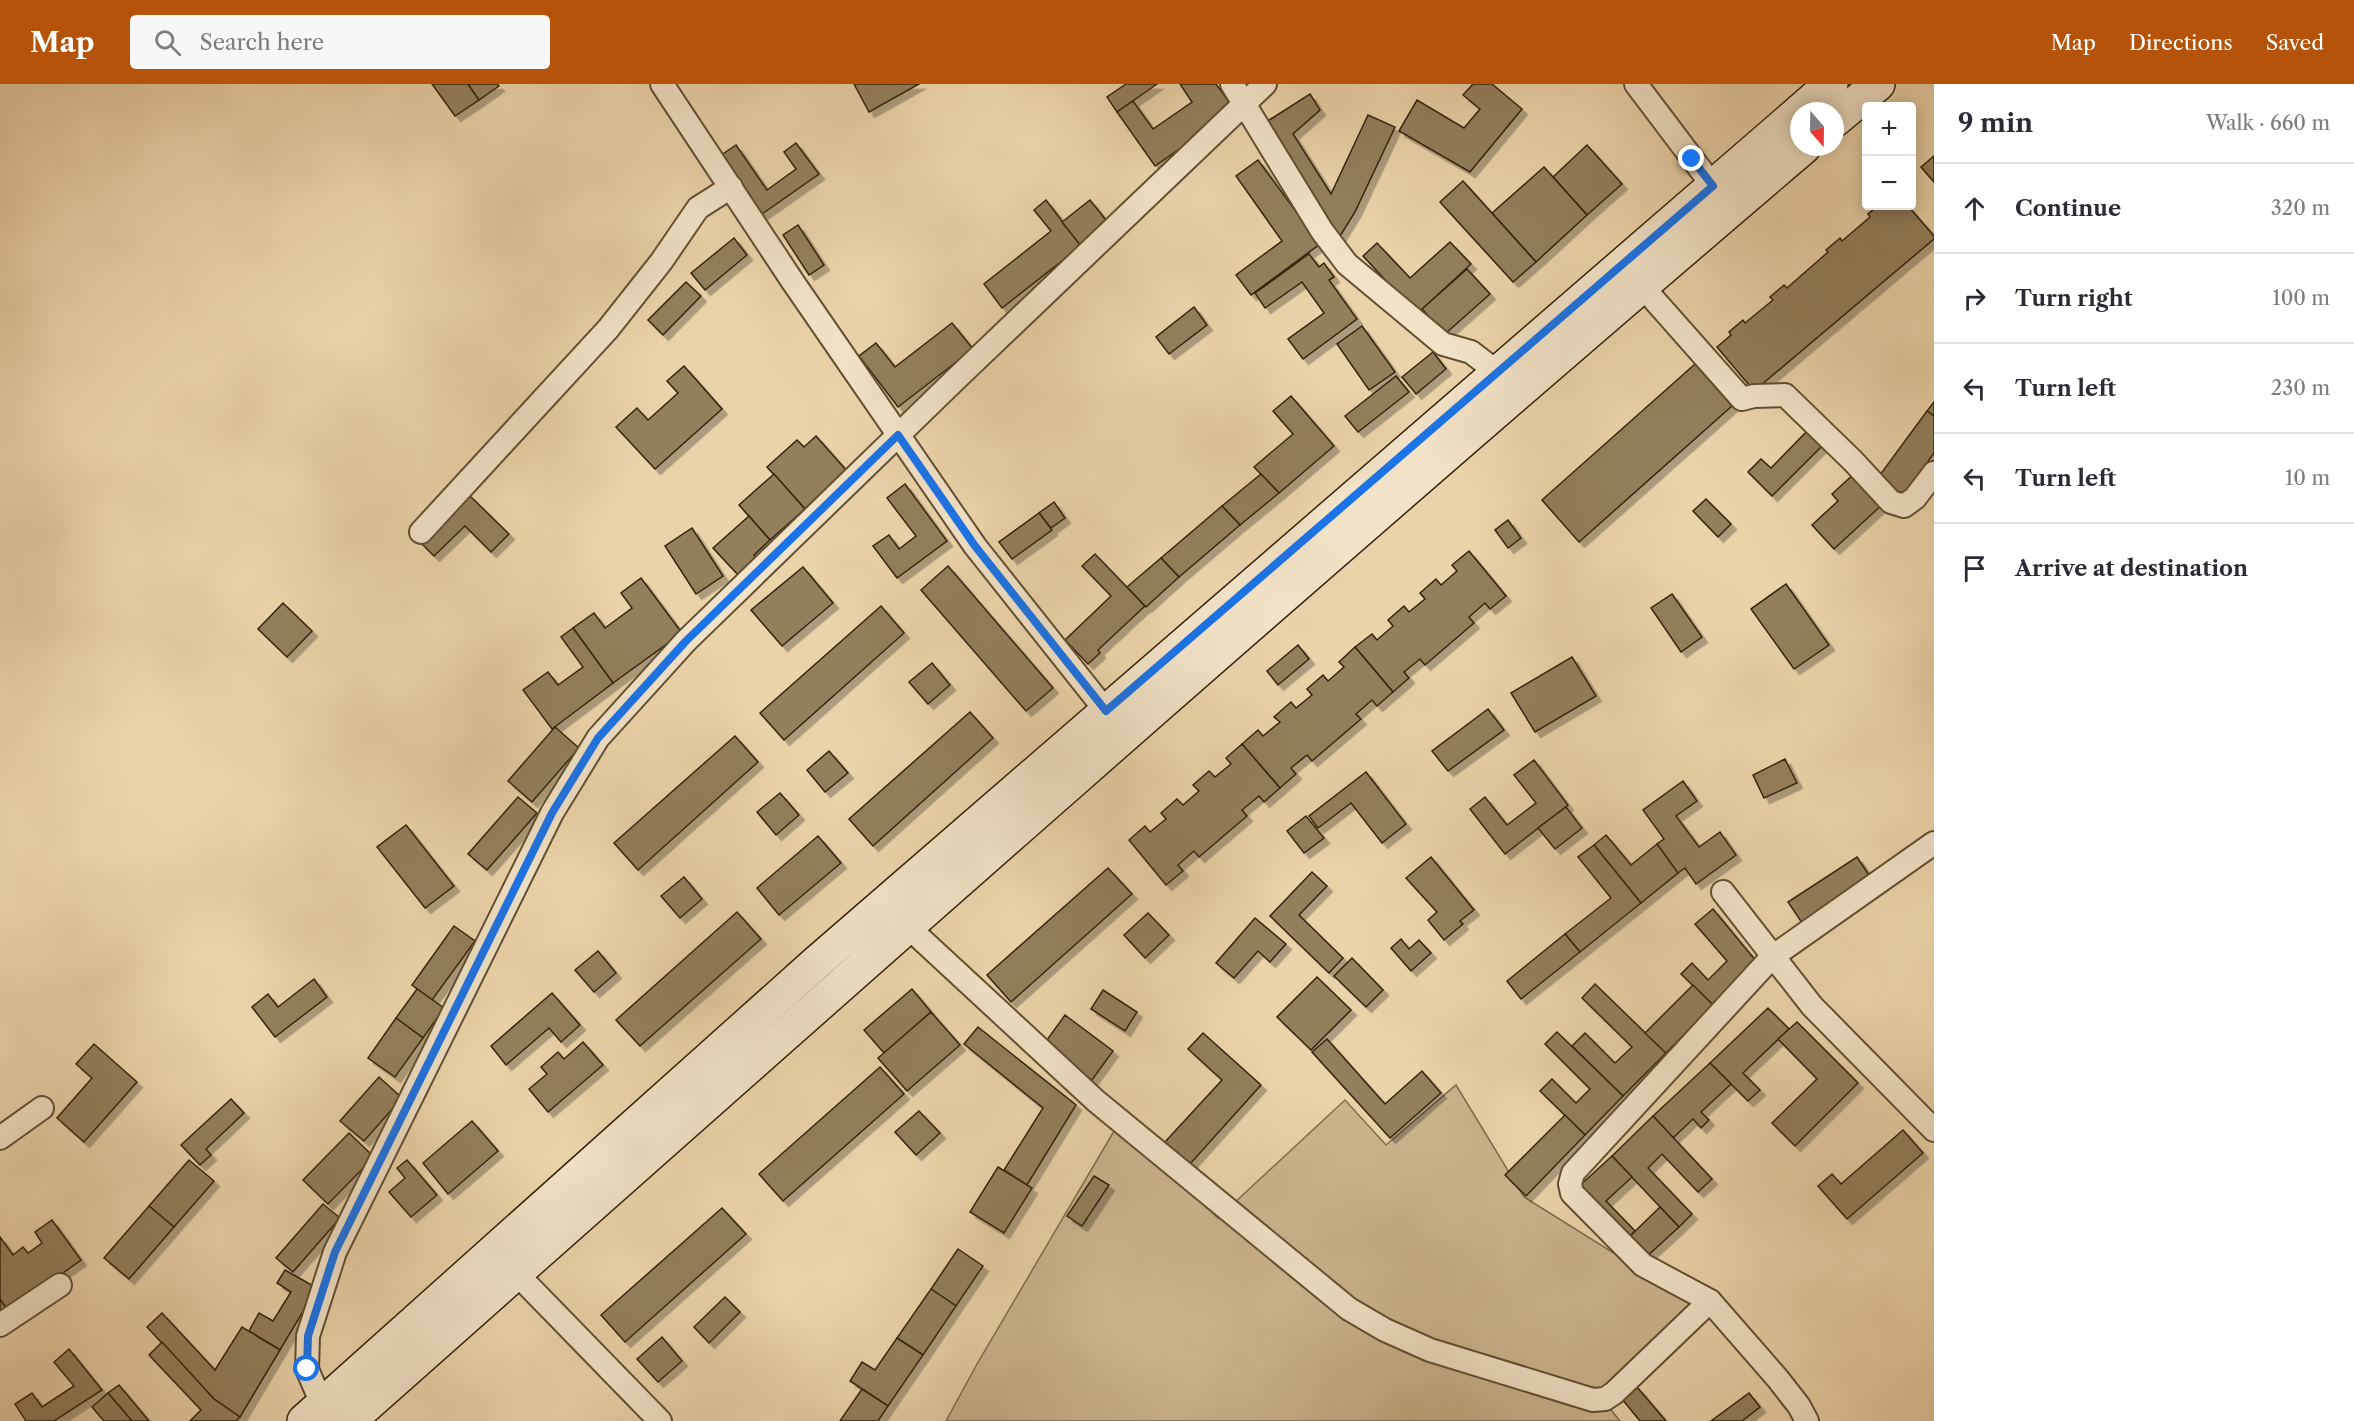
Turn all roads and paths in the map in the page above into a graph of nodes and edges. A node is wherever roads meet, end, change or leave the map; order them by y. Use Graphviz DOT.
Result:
graph roads {
  1 [pos="662,84"];
  2 [pos="1232,84"];
  3 [pos="1265,84"];
  4 [pos="1636,84"];
  5 [pos="1831,84"];
  6 [pos="1878,84"];
  7 [pos="1810,102"];
  8 [pos="1243,104"];
  9 [pos="1844,112"];
  10 [pos="1790,119"];
  11 [pos="1794,156"];
  12 [pos="1713,186"];
  13 [pos="731,187"];
  14 [pos="1642,286"];
  15 [pos="1497,372"];
  16 [pos="898,435"];
  17 [pos="1934,473"];
  18 [pos="421,532"];
  19 [pos="1106,711"];
  20 [pos="1934,843"];
  21 [pos="1723,892"];
  22 [pos="907,926"];
  23 [pos="1772,957"];
  24 [pos="42,1108"];
  25 [pos="1934,1130"];
  26 [pos="0,1138"];
  27 [pos="516,1273"];
  28 [pos="60,1285"];
  29 [pos="1710,1301"];
  30 [pos="0,1325"];
  31 [pos="322,1415"];
  32 [pos="349,1421"];
  33 [pos="660,1421"];
  34 [pos="1807,1421"];
  1 -- 13 [label="street"];
  2 -- 8 [label="street"];
  3 -- 8 [label="street"];
  4 -- 12 [label="street"];
  5 -- 7 [label="main road"];
  6 -- 9 [label="main road"];
  8 -- 15 [label="street"];
  8 -- 16 [label="street"];
  10 -- 12 [label="main road"];
  11 -- 14 [label="main road"];
  12 -- 15 [label="main road"];
  13 -- 16 [label="street"];
  13 -- 18 [label="street"];
  14 -- 17 [label="street"];
  14 -- 22 [label="main road"];
  15 -- 19 [label="main road"];
  16 -- 19 [label="street"];
  16 -- 31 [label="street"];
  19 -- 31 [label="main road"];
  20 -- 23 [label="street"];
  21 -- 23 [label="street"];
  22 -- 27 [label="main road"];
  22 -- 29 [label="street"];
  23 -- 25 [label="street"];
  23 -- 29 [label="street"];
  24 -- 26 [label="street"];
  27 -- 32 [label="main road"];
  27 -- 33 [label="street"];
  28 -- 30 [label="street"];
  29 -- 34 [label="street"];
}
